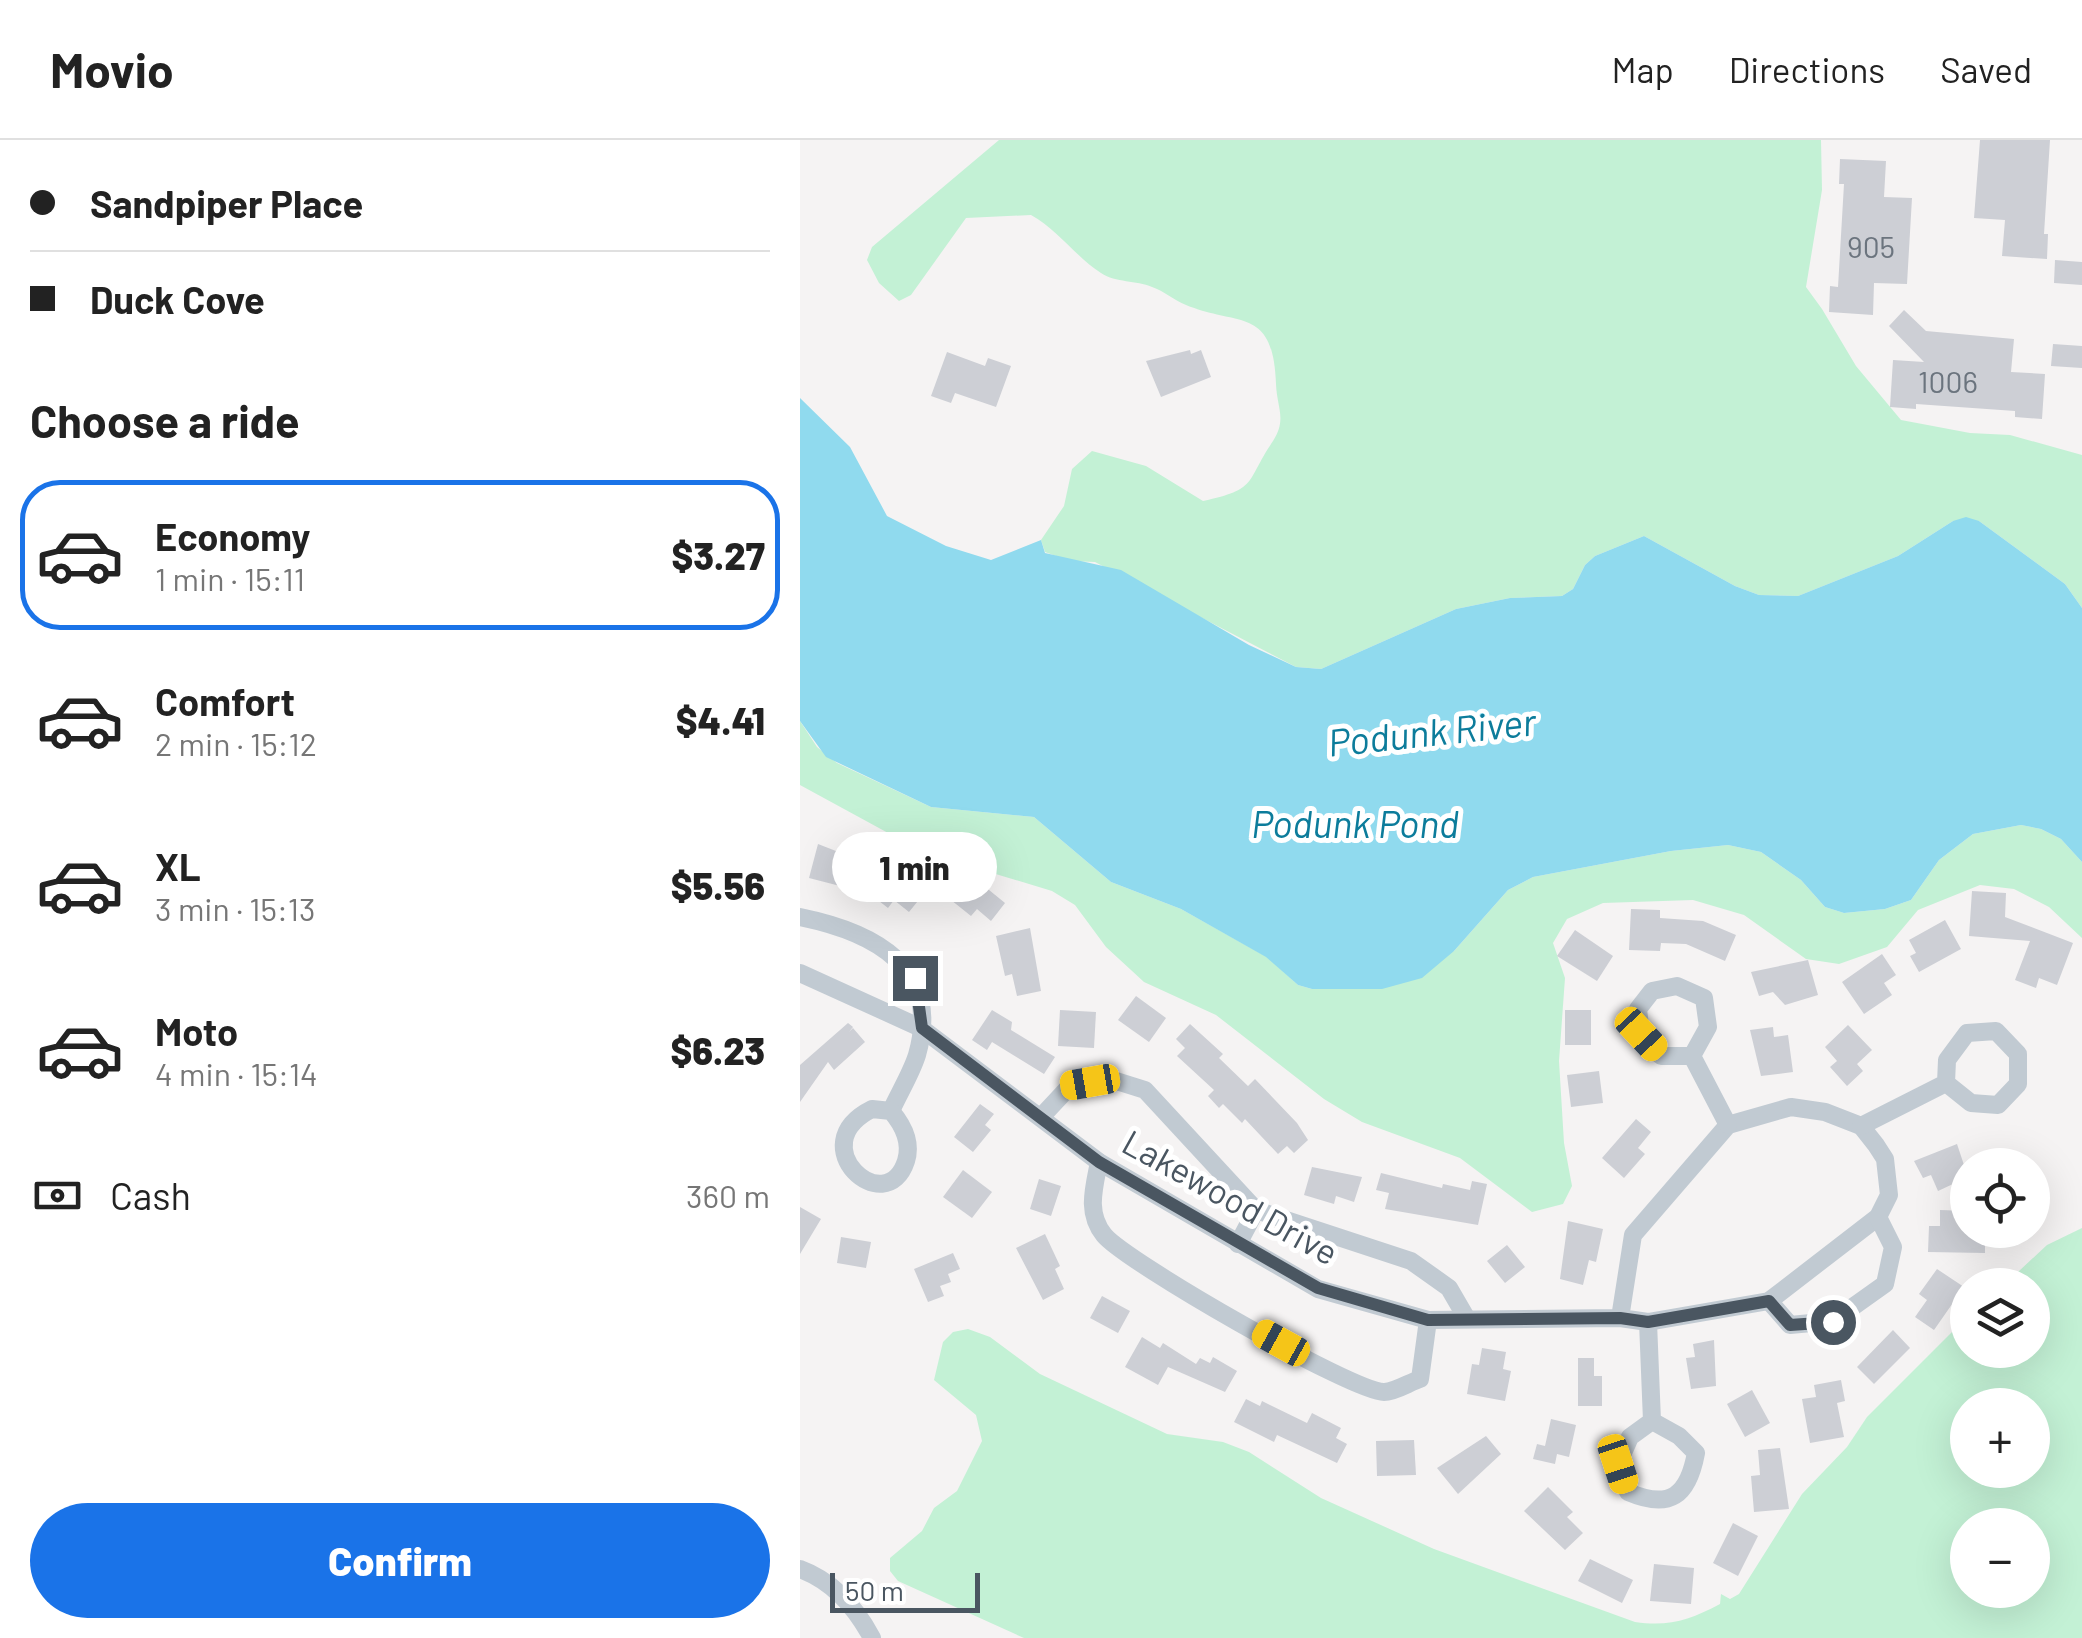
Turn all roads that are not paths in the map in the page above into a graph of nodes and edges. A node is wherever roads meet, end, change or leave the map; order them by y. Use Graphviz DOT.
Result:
graph roads {
  1 [pos="800,916"];
  2 [pos="800,973"];
  3 [pos="922,1028"];
  4 [pos="1692,1056"];
  5 [pos="1946,1082"];
  6 [pos="891,1112"];
  7 [pos="1042,1116"];
  8 [pos="1728,1125"];
  9 [pos="1861,1126"];
  10 [pos="1099,1162"];
  11 [pos="1256,1210"];
  12 [pos="1878,1217"];
  13 [pos="1238,1244"];
  14 [pos="1769,1301"];
  15 [pos="1620,1318"];
  16 [pos="1428,1320"];
  17 [pos="1467,1320"];
  18 [pos="1648,1322"];
  19 [pos="1652,1420"];
  20 [pos="800,1569"];
  21 [pos="872,1638"];
  1 -- 3 [label="street"];
  2 -- 3 [label="street, Lakewood Drive"];
  3 -- 6 [label="street"];
  3 -- 7 [label="street, Lakewood Drive"];
  4 -- 4 [label="street"];
  4 -- 8 [label="street"];
  5 -- 5 [label="street"];
  5 -- 9 [label="street"];
  6 -- 6 [label="street"];
  7 -- 10 [label="street, Lakewood Drive"];
  7 -- 11 [label="street"];
  8 -- 9 [label="street"];
  8 -- 15 [label="street"];
  9 -- 12 [label="street"];
  10 -- 13 [label="street, Lakewood Drive"];
  10 -- 16 [label="street"];
  11 -- 13 [label="street"];
  11 -- 17 [label="street"];
  12 -- 14 [label="street, Lakewood Drive"];
  12 -- 14 [label="street"];
  13 -- 16 [label="street, Lakewood Drive"];
  14 -- 18 [label="street, Lakewood Drive"];
  15 -- 17 [label="street, Lakewood Drive"];
  15 -- 18 [label="street, Lakewood Drive"];
  16 -- 17 [label="street, Lakewood Drive"];
  18 -- 19 [label="street"];
  19 -- 19 [label="street"];
  20 -- 21 [label="street"];
}
